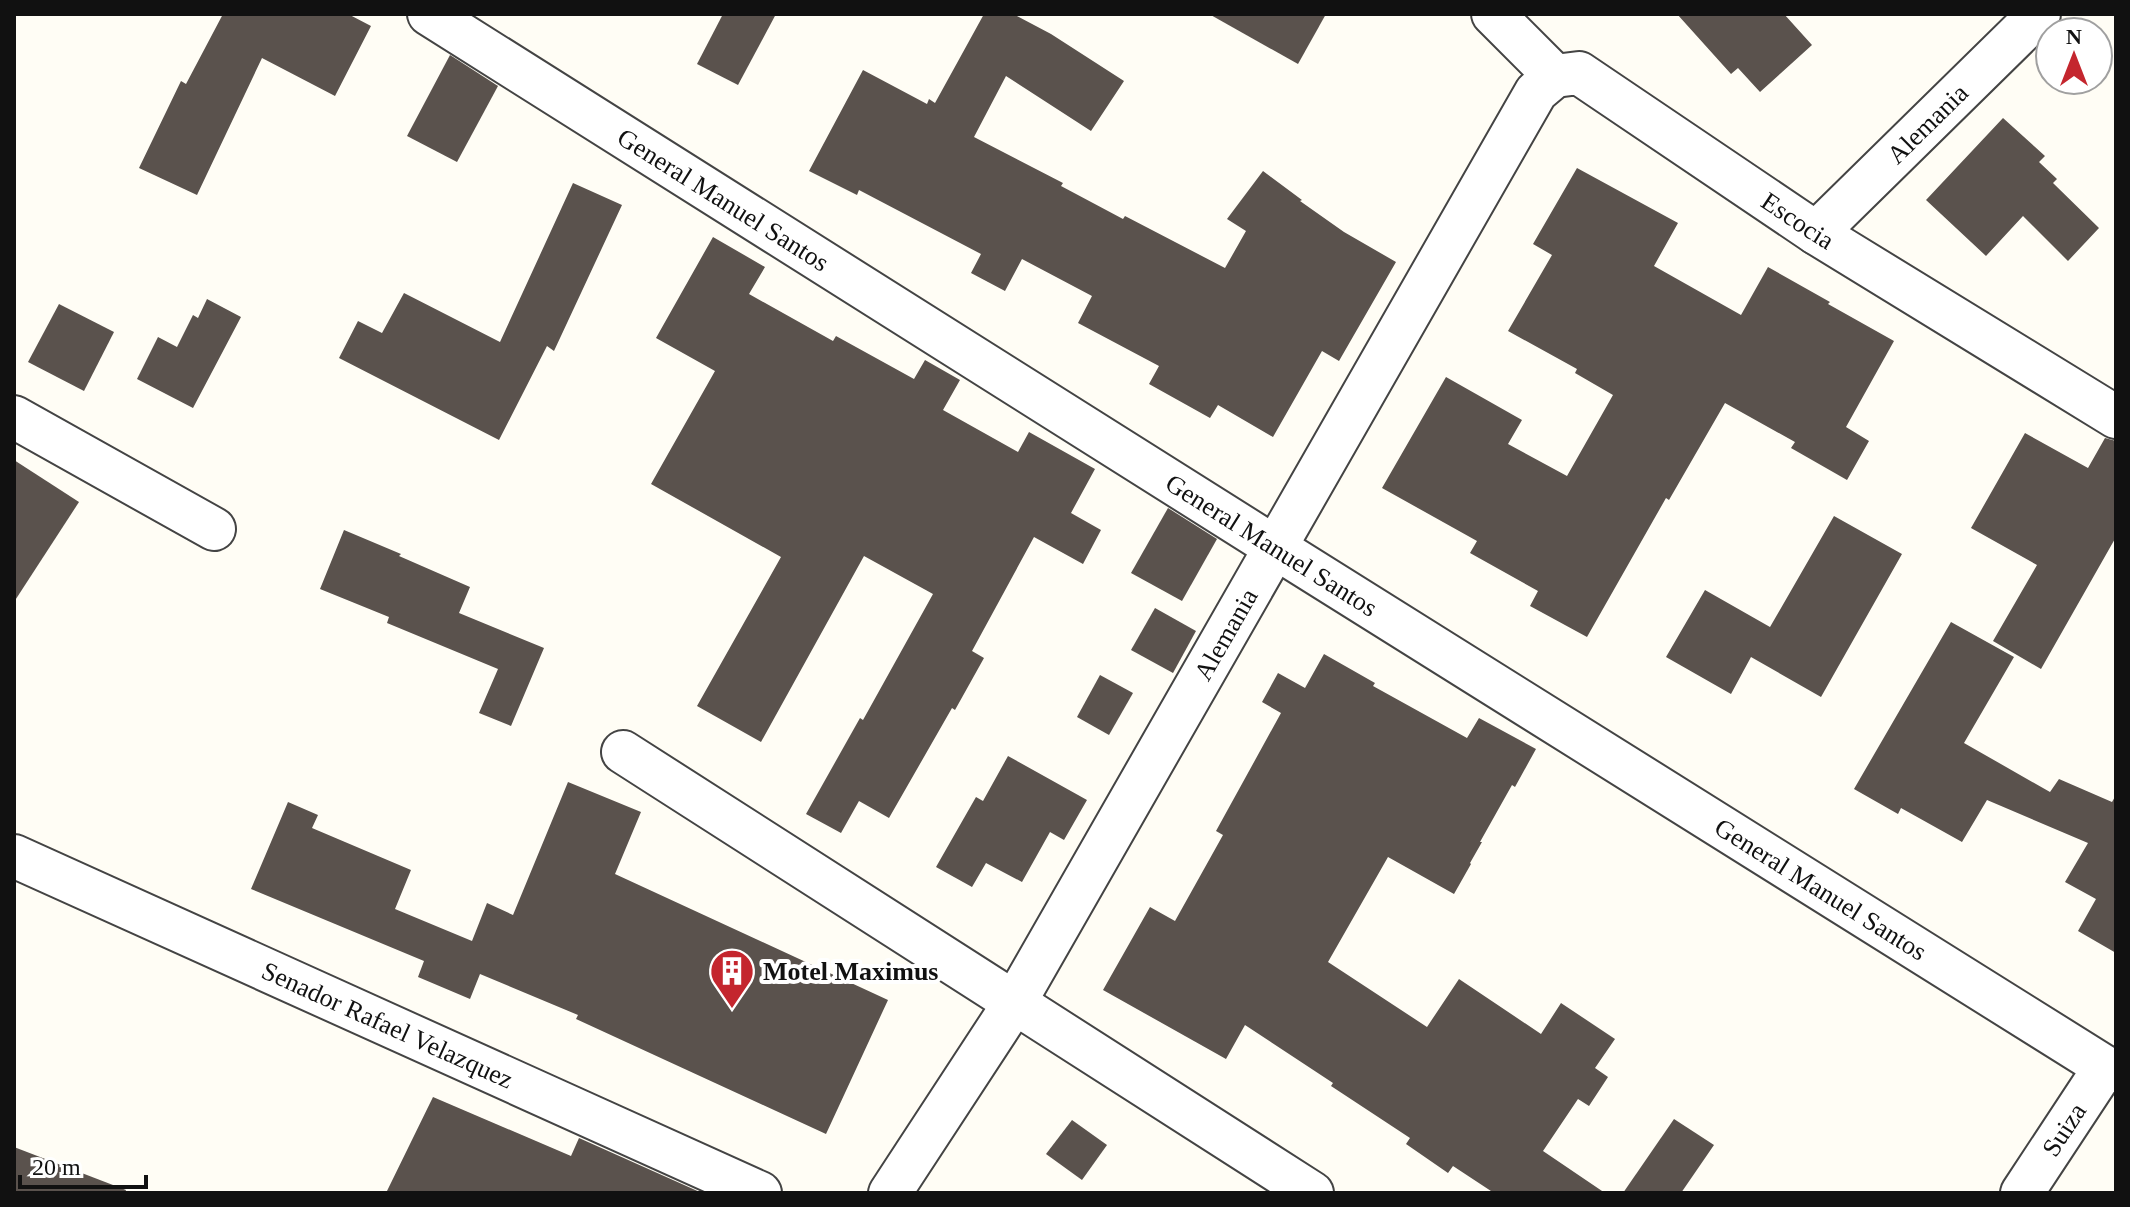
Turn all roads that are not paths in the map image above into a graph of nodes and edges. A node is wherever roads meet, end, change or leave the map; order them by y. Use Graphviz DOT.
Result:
graph roads {
  1 [pos="429,14"];
  2 [pos="1493,14"];
  3 [pos="2020,21"];
  4 [pos="1555,76"];
  5 [pos="1816,233"];
  6 [pos="14,417"];
  7 [pos="2116,417"];
  8 [pos="214,529"];
  9 [pos="1276,548"];
  10 [pos="623,752"];
  11 [pos="14,856"];
  12 [pos="1015,1002"];
  13 [pos="2111,1069"];
  14 [pos="760,1193"];
  15 [pos="890,1193"];
  16 [pos="1312,1193"];
  17 [pos="2022,1193"];
  1 -- 9 [label="street, General Manuel Santos"];
  2 -- 4 [label="street"];
  3 -- 5 [label="street, Alemania"];
  4 -- 5 [label="street, Escocia"];
  4 -- 9 [label="street, Alemania"];
  5 -- 7 [label="street, Escocia"];
  6 -- 8 [label="street"];
  9 -- 12 [label="street, Alemania"];
  9 -- 13 [label="street, General Manuel Santos"];
  10 -- 12 [label="street"];
  11 -- 14 [label="street, Senador Rafael Velazquez"];
  12 -- 15 [label="street, Alemania"];
  12 -- 16 [label="street"];
  13 -- 17 [label="street, Suiza"];
}
